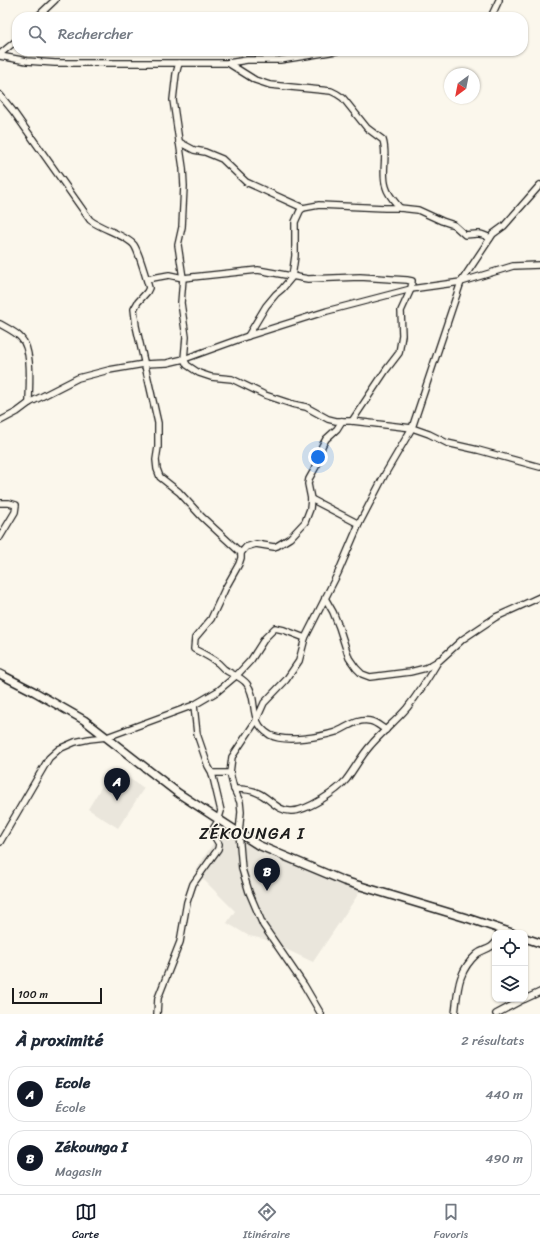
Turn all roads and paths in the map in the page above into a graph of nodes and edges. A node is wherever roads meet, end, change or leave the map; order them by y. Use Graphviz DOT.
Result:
graph roads {
  1 [pos="55,0"];
  2 [pos="499,0"];
  3 [pos="42,12"];
  4 [pos="493,12"];
  5 [pos="12,44"];
  6 [pos="0,55"];
  7 [pos="305,56"];
  8 [pos="179,63"];
  9 [pos="228,63"];
  10 [pos="0,95"];
  11 [pos="179,142"];
  12 [pos="540,185"];
  13 [pos="303,208"];
  14 [pos="400,208"];
  15 [pos="490,238"];
  16 [pos="540,265"];
  17 [pos="292,277"];
  18 [pos="183,278"];
  19 [pos="147,279"];
  20 [pos="461,282"];
  21 [pos="411,289"];
  22 [pos="0,324"];
  23 [pos="248,336"];
  24 [pos="184,359"];
  25 [pos="144,364"];
  26 [pos="29,403"];
  27 [pos="352,420"];
  28 [pos="0,421"];
  29 [pos="342,421"];
  30 [pos="412,428"];
  31 [pos="540,467"];
  32 [pos="311,499"];
  33 [pos="0,503"];
  34 [pos="358,524"];
  35 [pos="0,537"];
  36 [pos="241,553"];
  37 [pos="540,597"];
  38 [pos="325,598"];
  39 [pos="305,638"];
  40 [pos="440,660"];
  41 [pos="0,674"];
  42 [pos="237,675"];
  43 [pos="194,705"];
  44 [pos="256,721"];
  45 [pos="386,730"];
  46 [pos="107,738"];
  47 [pos="212,773"];
  48 [pos="230,773"];
  49 [pos="234,789"];
  50 [pos="218,821"];
  51 [pos="239,834"];
  52 [pos="0,842"];
  53 [pos="497,930"];
  54 [pos="528,939"];
  55 [pos="540,943"];
  56 [pos="492,946"];
  57 [pos="540,992"];
  58 [pos="528,998"];
  59 [pos="519,1002"];
  60 [pos="157,1014"];
  61 [pos="321,1014"];
  62 [pos="455,1014"];
  63 [pos="496,1014"];
  1 -- 3 [label="street"];
  2 -- 4 [label="street"];
  5 -- 6 [label="street"];
  6 -- 8 [label="street"];
  7 -- 9 [label="street"];
  8 -- 9 [label="street"];
  8 -- 11 [label="street"];
  9 -- 14 [label="street"];
  10 -- 19 [label="street"];
  11 -- 13 [label="street"];
  11 -- 18 [label="street"];
  12 -- 15 [label="street"];
  13 -- 14 [label="street"];
  13 -- 17 [label="street"];
  14 -- 15 [label="street"];
  15 -- 20 [label="street"];
  16 -- 20 [label="street"];
  17 -- 18 [label="street"];
  17 -- 21 [label="street"];
  17 -- 23 [label="street"];
  18 -- 19 [label="street"];
  18 -- 24 [label="street"];
  19 -- 25 [label="street"];
  20 -- 21 [label="street"];
  20 -- 30 [label="street"];
  21 -- 23 [label="street"];
  21 -- 27 [label="street"];
  22 -- 26 [label="street"];
  23 -- 24 [label="street"];
  24 -- 25 [label="street"];
  24 -- 29 [label="street"];
  25 -- 26 [label="street"];
  25 -- 36 [label="street"];
  26 -- 28 [label="street"];
  27 -- 29 [label="street"];
  27 -- 30 [label="street"];
  29 -- 32 [label="street"];
  30 -- 31 [label="street"];
  30 -- 34 [label="street"];
  32 -- 34 [label="street"];
  32 -- 36 [label="street"];
  33 -- 35 [label="street"];
  34 -- 38 [label="street"];
  36 -- 42 [label="street"];
  37 -- 40 [label="street"];
  38 -- 39 [label="street"];
  38 -- 40 [label="street"];
  39 -- 42 [label="street"];
  39 -- 44 [label="street"];
  40 -- 45 [label="street"];
  41 -- 46 [label="street"];
  42 -- 43 [label="street"];
  42 -- 44 [label="street"];
  43 -- 46 [label="street"];
  43 -- 47 [label="street"];
  44 -- 45 [label="street"];
  44 -- 48 [label="street"];
  45 -- 49 [label="street"];
  46 -- 50 [label="street"];
  46 -- 52 [label="street"];
  47 -- 48 [label="street"];
  47 -- 50 [label="street"];
  48 -- 49 [label="street"];
  49 -- 51 [label="street"];
  50 -- 51 [label="street"];
  50 -- 60 [label="street"];
  51 -- 53 [label="street"];
  51 -- 61 [label="street"];
  54 -- 55 [label="street"];
  56 -- 62 [label="street"];
  57 -- 58 [label="street"];
  59 -- 63 [label="street"];
}
